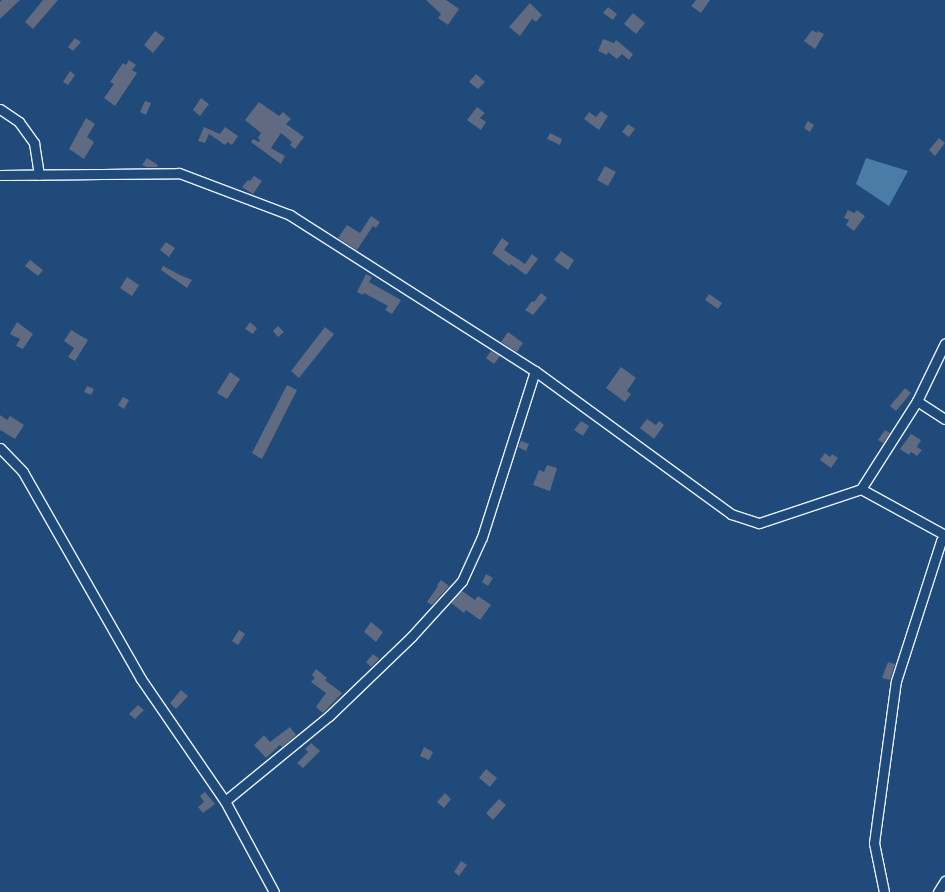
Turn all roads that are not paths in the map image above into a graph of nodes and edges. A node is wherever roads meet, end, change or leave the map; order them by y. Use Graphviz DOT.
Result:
graph roads {
  1 [pos="0,109"];
  2 [pos="39,175"];
  3 [pos="0,176"];
  4 [pos="945,343"];
  5 [pos="535,371"];
  6 [pos="917,401"];
  7 [pos="945,419"];
  8 [pos="0,448"];
  9 [pos="861,489"];
  10 [pos="945,534"];
  11 [pos="225,801"];
  12 [pos="945,881"];
  13 [pos="274,892"];
  14 [pos="884,892"];
  15 [pos="938,892"];
  1 -- 2 [label="street"];
  2 -- 3 [label="street"];
  2 -- 5 [label="street"];
  4 -- 6 [label="street"];
  5 -- 9 [label="street"];
  5 -- 11 [label="street"];
  6 -- 7 [label="street"];
  6 -- 9 [label="street"];
  8 -- 11 [label="street"];
  9 -- 10 [label="street"];
  10 -- 14 [label="street"];
  11 -- 13 [label="street"];
  12 -- 15 [label="street"];
}
